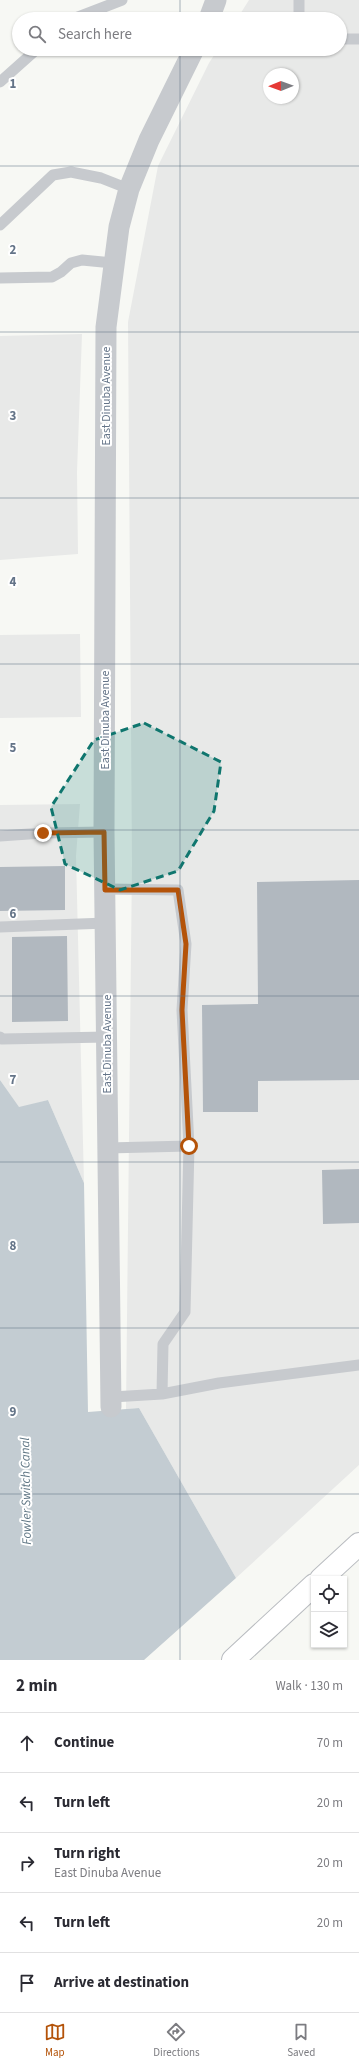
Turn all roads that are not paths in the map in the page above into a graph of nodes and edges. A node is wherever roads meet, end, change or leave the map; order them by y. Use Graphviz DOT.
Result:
graph roads {
  1 [pos="122,0"];
  2 [pos="216,0"];
  3 [pos="299,0"];
  4 [pos="92,12"];
  5 [pos="212,12"];
  6 [pos="299,12"];
  7 [pos="347,39"];
  8 [pos="359,39"];
  9 [pos="29,56"];
  10 [pos="191,56"];
  11 [pos="0,82"];
  12 [pos="129,189"];
  13 [pos="0,224"];
  14 [pos="113,263"];
  15 [pos="0,278"];
  16 [pos="104,832"];
  17 [pos="0,836"];
  18 [pos="105,890"];
  19 [pos="106,923"];
  20 [pos="0,926"];
  21 [pos="0,1036"];
  22 [pos="107,1037"];
  23 [pos="189,1146"];
  24 [pos="107,1148"];
  25 [pos="359,1365"];
  26 [pos="162,1394"];
  27 [pos="112,1402"];
  28 [pos="359,1544"];
  29 [pos="324,1576"];
  30 [pos="311,1588"];
  31 [pos="233,1660"];
  1 -- 4 [label="lane"];
  2 -- 5 [label="street"];
  3 -- 6 [label="lane"];
  7 -- 8 [label="lane"];
  9 -- 11 [label="lane"];
  10 -- 12 [label="street, East Dinuba Avenue"];
  12 -- 13 [label="lane"];
  12 -- 14 [label="street, East Dinuba Avenue"];
  14 -- 15 [label="lane"];
  14 -- 16 [label="street, East Dinuba Avenue"];
  16 -- 17 [label="lane"];
  16 -- 18 [label="street, East Dinuba Avenue"];
  18 -- 19 [label="street, East Dinuba Avenue"];
  18 -- 23 [label="lane"];
  19 -- 20 [label="lane"];
  19 -- 22 [label="street, East Dinuba Avenue"];
  21 -- 22 [label="lane"];
  22 -- 24 [label="street, East Dinuba Avenue"];
  23 -- 24 [label="lane"];
  23 -- 26 [label="lane"];
  24 -- 27 [label="street, East Dinuba Avenue"];
  25 -- 26 [label="lane"];
  26 -- 27 [label="lane"];
  28 -- 29 [label="highway"];
  30 -- 31 [label="highway"];
}
